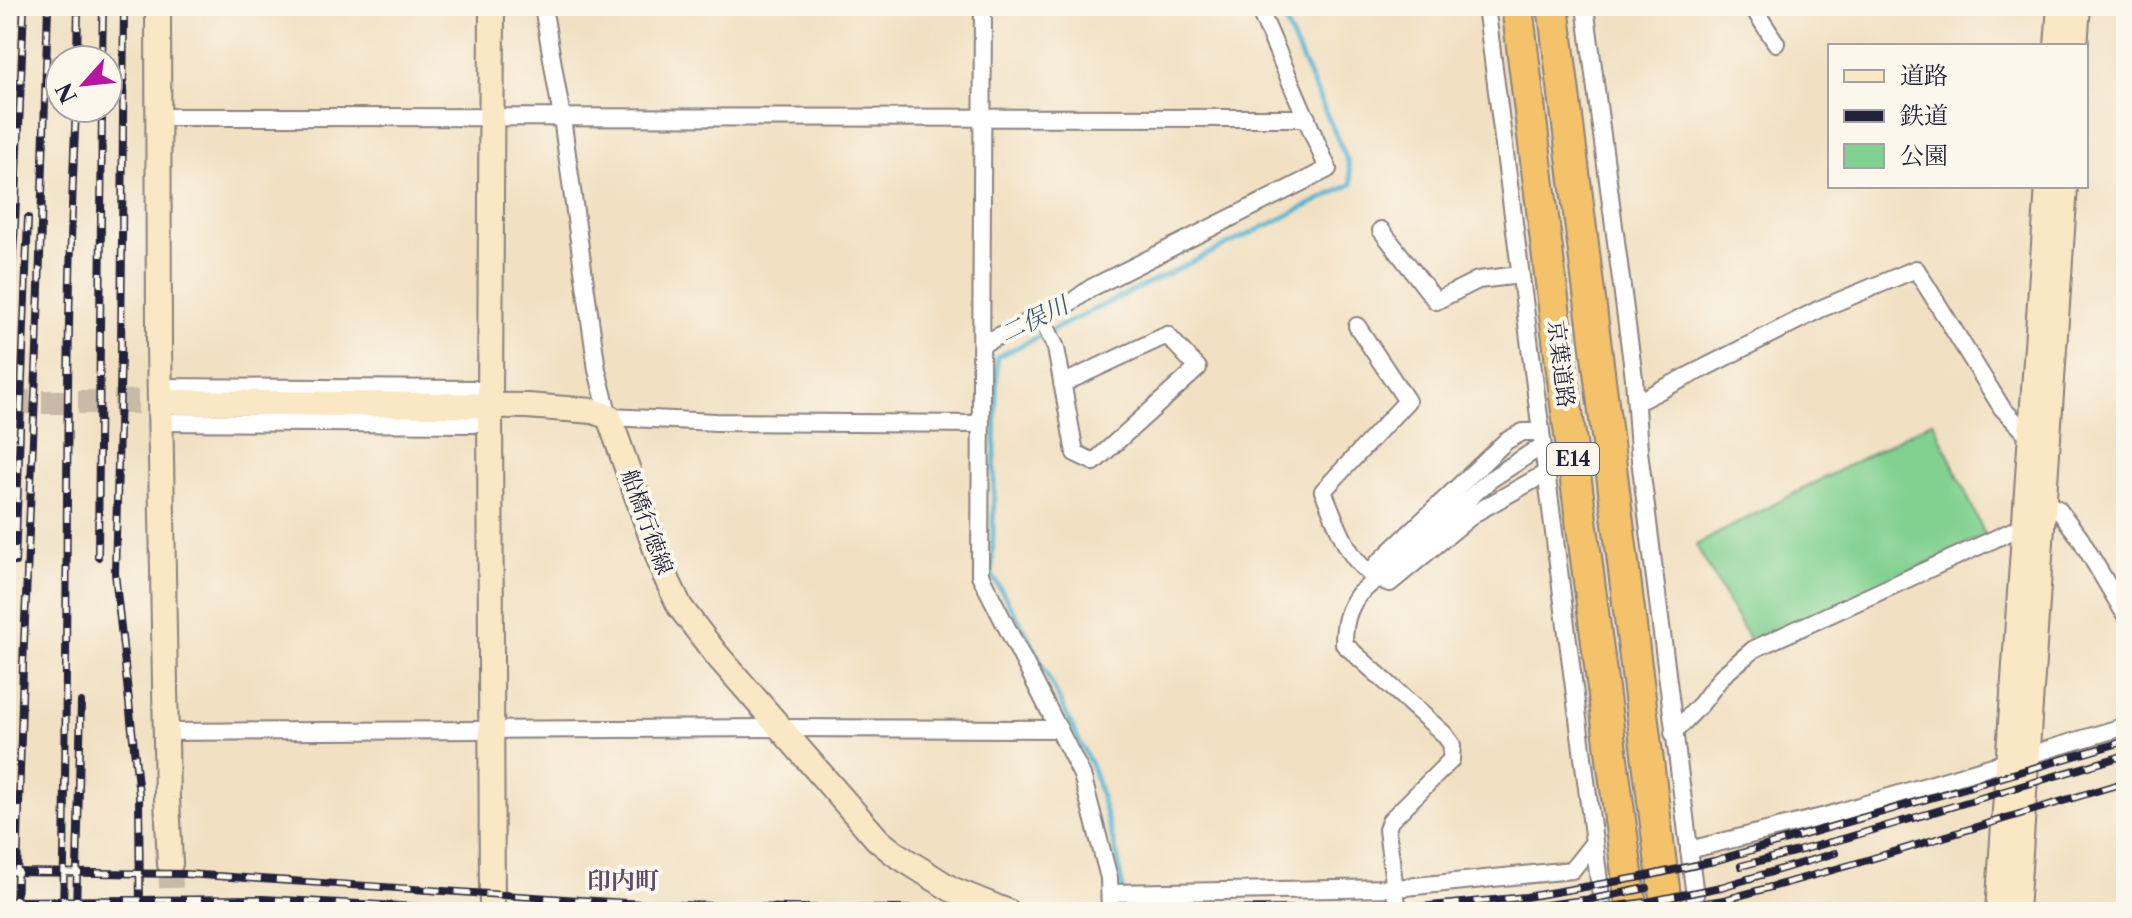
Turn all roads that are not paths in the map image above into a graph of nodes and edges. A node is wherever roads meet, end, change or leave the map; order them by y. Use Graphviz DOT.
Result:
graph roads {
  1 [pos="158,6"];
  2 [pos="492,6"];
  3 [pos="543,6"];
  4 [pos="983,6"];
  5 [pos="1258,6"];
  6 [pos="1486,6"];
  7 [pos="1517,6"];
  8 [pos="1553,6"];
  9 [pos="1585,6"];
  10 [pos="1752,6"];
  11 [pos="2060,6"];
  12 [pos="2078,6"];
  13 [pos="1776,43"];
  14 [pos="2057,44"];
  15 [pos="2075,44"];
  16 [pos="158,117"];
  17 [pos="491,118"];
  18 [pos="562,118"];
  19 [pos="982,118"];
  20 [pos="1307,118"];
  21 [pos="2048,188"];
  22 [pos="2065,188"];
  23 [pos="1381,230"];
  24 [pos="1520,275"];
  25 [pos="1041,316"];
  26 [pos="1357,326"];
  27 [pos="982,344"];
  28 [pos="1062,384"];
  29 [pos="168,395"];
  30 [pos="1643,399"];
  31 [pos="490,406"];
  32 [pos="609,417"];
  33 [pos="161,422"];
  34 [pos="981,424"];
  35 [pos="1541,432"];
  36 [pos="2039,438"];
  37 [pos="1534,451"];
  38 [pos="1546,473"];
  39 [pos="2035,500"];
  40 [pos="2025,525"];
  41 [pos="1376,579"];
  42 [pos="2126,616"];
  43 [pos="2126,726"];
  44 [pos="780,728"];
  45 [pos="1059,729"];
  46 [pos="491,731"];
  47 [pos="166,732"];
  48 [pos="1673,733"];
  49 [pos="2018,759"];
  50 [pos="1594,842"];
  51 [pos="1689,850"];
  52 [pos="170,864"];
  53 [pos="1396,888"];
  54 [pos="1110,893"];
  55 [pos="492,912"];
  56 [pos="1008,912"];
  57 [pos="1110,912"];
  58 [pos="1398,912"];
  59 [pos="1603,912"];
  60 [pos="1632,912"];
  61 [pos="1667,912"];
  62 [pos="1697,912"];
  63 [pos="1998,912"];
  64 [pos="2016,912"];
  1 -- 16 [label="street"];
  2 -- 17 [label="street"];
  3 -- 18 [label="street"];
  4 -- 19 [label="street"];
  5 -- 20 [label="street"];
  6 -- 24 [label="street"];
  7 -- 60 [label="highway, 京葉道路 / E14"];
  8 -- 61 [label="highway, 京葉道路 / E14"];
  9 -- 48 [label="street"];
  10 -- 13 [label="street"];
  11 -- 14 [label="street"];
  12 -- 15 [label="street"];
  16 -- 17 [label="street"];
  16 -- 29 [label="street"];
  17 -- 18 [label="street"];
  17 -- 31 [label="street"];
  18 -- 19 [label="street"];
  18 -- 32 [label="street"];
  19 -- 20 [label="street"];
  19 -- 27 [label="street"];
  20 -- 25 [label="street"];
  21 -- 36 [label="street"];
  22 -- 36 [label="street"];
  23 -- 24 [label="street"];
  24 -- 35 [label="street"];
  25 -- 27 [label="street"];
  25 -- 28 [label="street"];
  26 -- 41 [label="street"];
  27 -- 34 [label="street"];
  28 -- 28 [label="street"];
  29 -- 31 [label="street"];
  29 -- 33 [label="street"];
  30 -- 36 [label="street"];
  31 -- 32 [label="street"];
  31 -- 33 [label="street"];
  31 -- 46 [label="street"];
  32 -- 34 [label="street"];
  32 -- 44 [label="street, 船橋行徳線"];
  33 -- 47 [label="street"];
  34 -- 45 [label="street"];
  35 -- 38 [label="street"];
  35 -- 41 [label="street"];
  36 -- 39 [label="street"];
  37 -- 41 [label="street"];
  38 -- 41 [label="street"];
  38 -- 50 [label="street"];
  39 -- 40 [label="street"];
  39 -- 42 [label="street"];
  39 -- 49 [label="street"];
  40 -- 48 [label="street"];
  40 -- 49 [label="street"];
  41 -- 53 [label="street"];
  43 -- 49 [label="street"];
  44 -- 45 [label="street"];
  44 -- 46 [label="street"];
  44 -- 56 [label="street, 船橋行徳線"];
  45 -- 54 [label="street"];
  46 -- 47 [label="street"];
  46 -- 55 [label="street"];
  47 -- 52 [label="street"];
  48 -- 51 [label="street"];
  49 -- 51 [label="street"];
  49 -- 63 [label="street"];
  49 -- 64 [label="street"];
  50 -- 53 [label="street"];
  50 -- 59 [label="street"];
  51 -- 62 [label="street"];
  53 -- 54 [label="street"];
  53 -- 58 [label="street"];
  54 -- 57 [label="street"];
}
